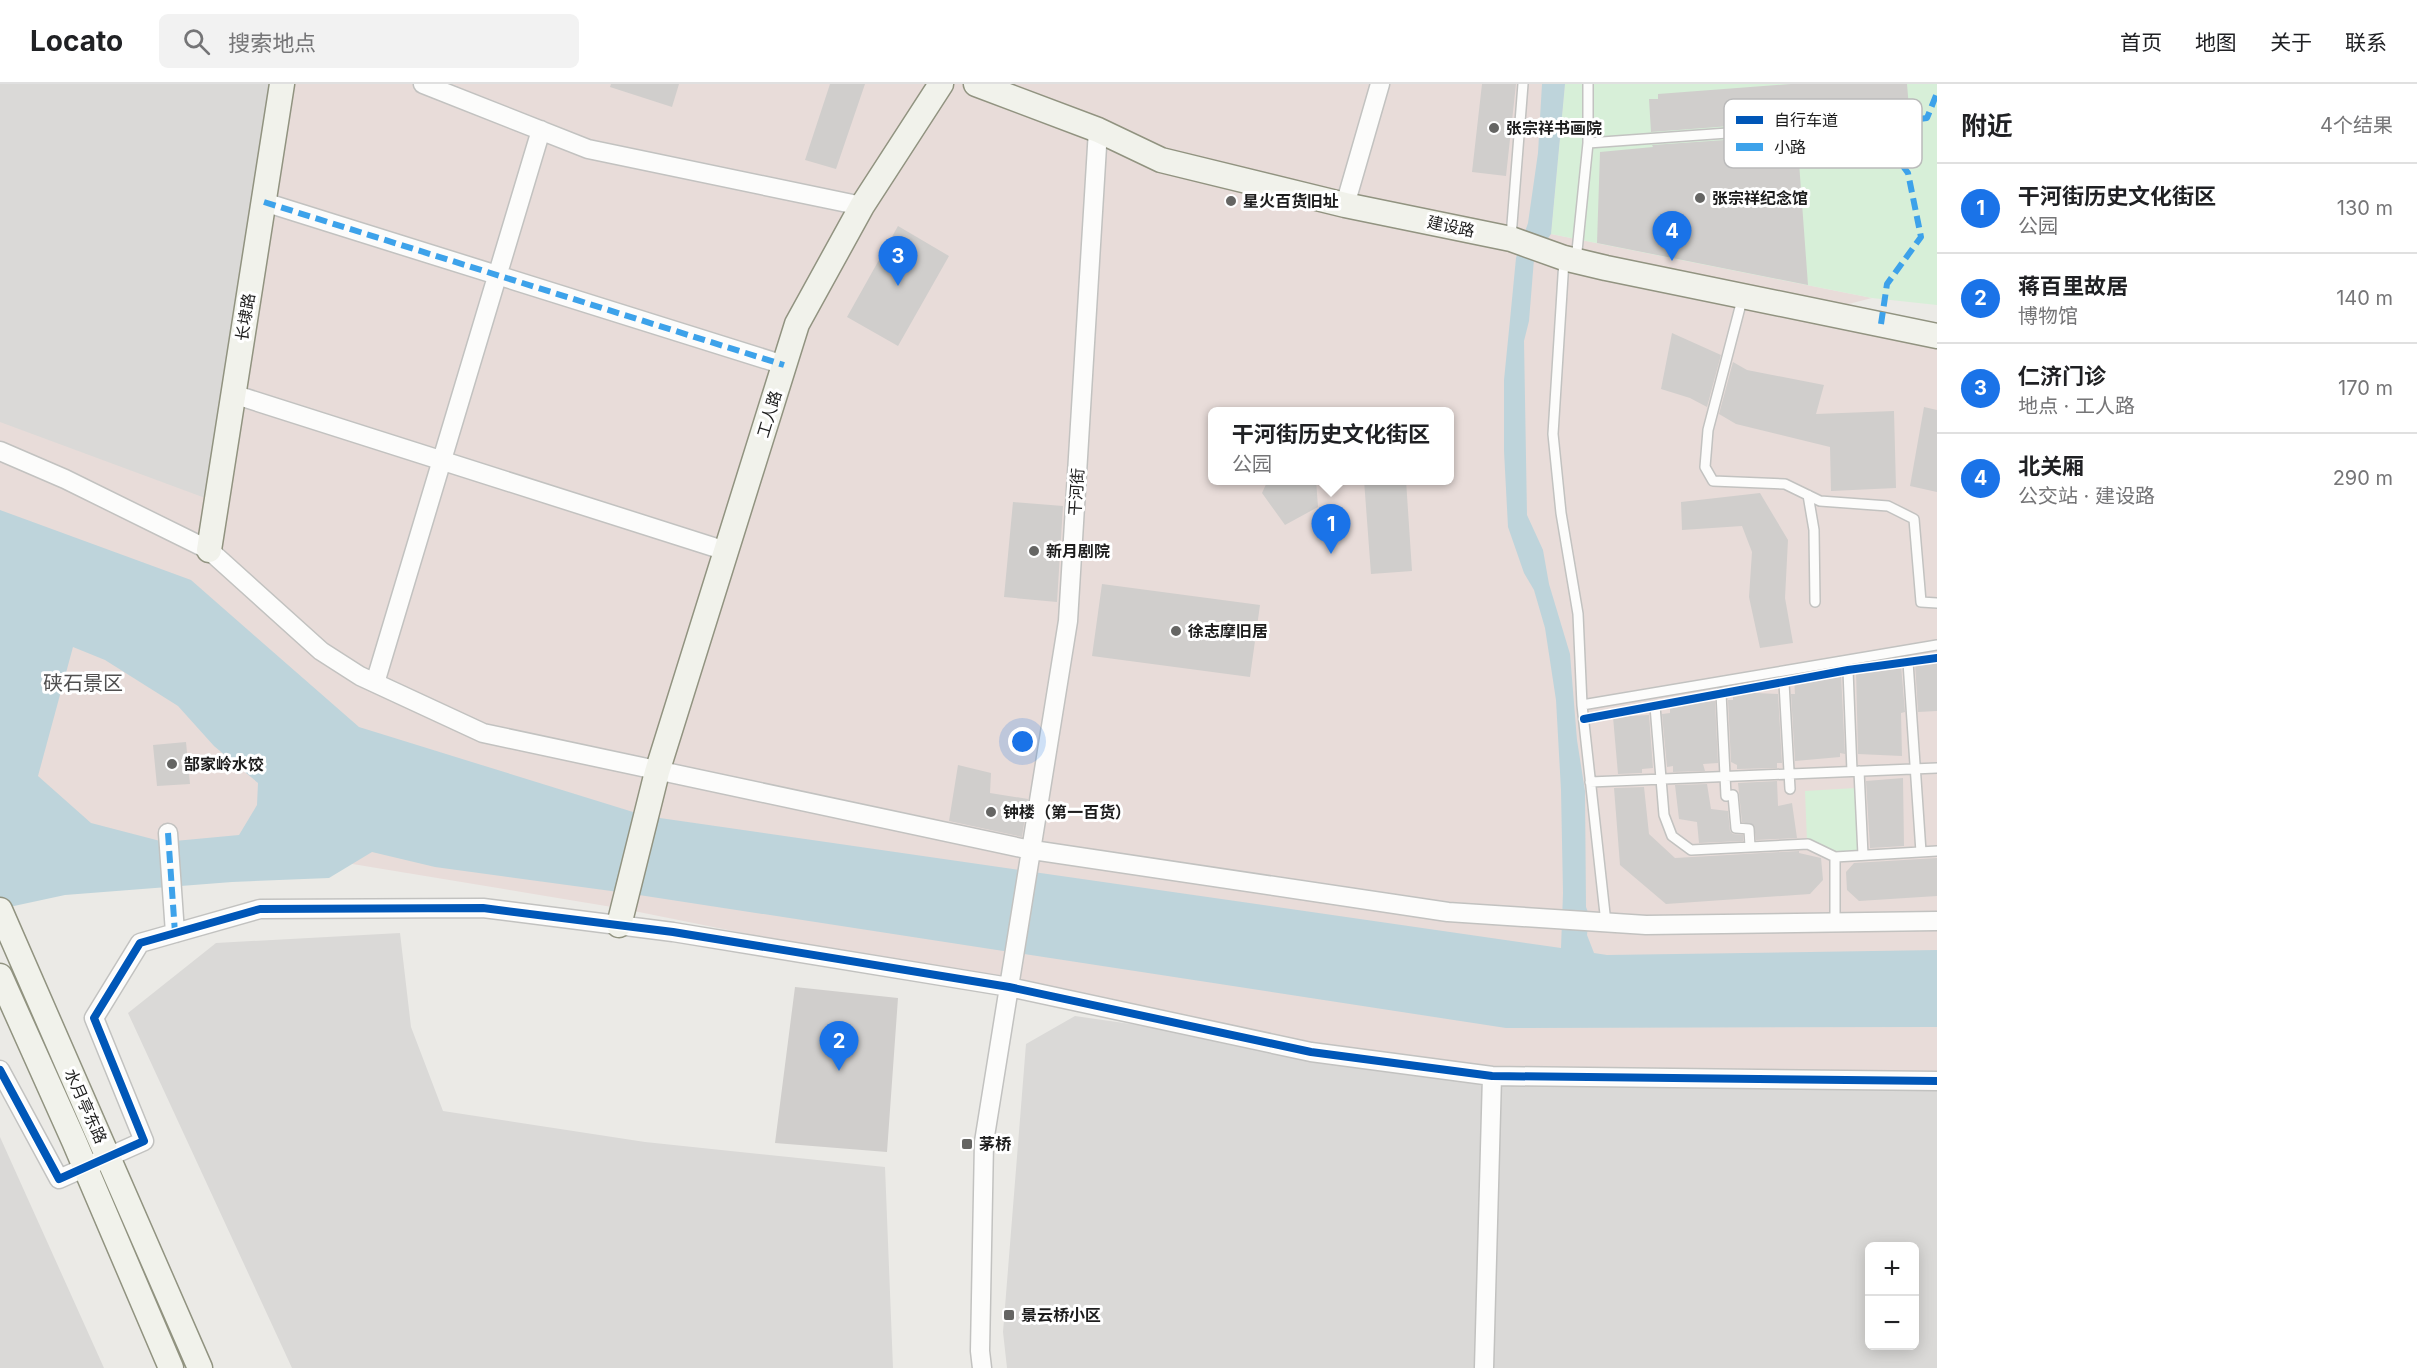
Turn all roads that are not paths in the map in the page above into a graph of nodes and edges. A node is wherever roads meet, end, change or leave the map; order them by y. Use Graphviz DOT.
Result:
graph roads {
  1 [pos="282,84"];
  2 [pos="423,84"];
  3 [pos="941,84"];
  4 [pos="976,84"];
  5 [pos="1380,84"];
  6 [pos="1523,84"];
  7 [pos="1588,84"];
  8 [pos="542,130"];
  9 [pos="1098,130"];
  10 [pos="1724,133"];
  11 [pos="1588,143"];
  12 [pos="264,202"];
  13 [pos="1345,204"];
  14 [pos="862,206"];
  15 [pos="1511,239"];
  16 [pos="1570,259"];
  17 [pos="498,275"];
  18 [pos="1743,296"];
  19 [pos="1937,336"];
  20 [pos="784,365"];
  21 [pos="233,394"];
  22 [pos="0,451"];
  23 [pos="442,461"];
  24 [pos="1808,495"];
  25 [pos="209,550"];
  26 [pos="726,551"];
  27 [pos="1815,602"];
  28 [pos="1937,603"];
  29 [pos="1937,645"];
  30 [pos="1908,662"];
  31 [pos="1848,670"];
  32 [pos="375,683"];
  33 [pos="1784,683"];
  34 [pos="1721,693"];
  35 [pos="1582,705"];
  36 [pos="1655,706"];
  37 [pos="1937,768"];
  38 [pos="1916,769"];
  39 [pos="1856,771"];
  40 [pos="1789,774"];
  41 [pos="1726,777"];
  42 [pos="656,778"];
  43 [pos="1660,780"];
  44 [pos="1590,782"];
  45 [pos="1790,789"];
  46 [pos="168,833"];
  47 [pos="1750,847"];
  48 [pos="1031,851"];
  49 [pos="1937,851"];
  50 [pos="1921,852"];
  51 [pos="1863,855"];
  52 [pos="1836,857"];
  53 [pos="0,910"];
  54 [pos="622,917"];
  55 [pos="1937,921"];
  56 [pos="1835,922"];
  57 [pos="1606,923"];
  58 [pos="175,933"];
  59 [pos="0,976"];
  60 [pos="1010,982"];
  61 [pos="0,1070"];
  62 [pos="1492,1076"];
  63 [pos="1937,1081"];
  64 [pos="108,1157"];
  65 [pos="85,1167"];
  66 [pos="171,1368"];
  67 [pos="200,1368"];
  68 [pos="982,1368"];
  69 [pos="1484,1368"];
  1 -- 12 [label="street, 长埭路"];
  2 -- 8 [label="street"];
  3 -- 14 [label="street, 工人路"];
  4 -- 9 [label="street, 建设路"];
  5 -- 13 [label="street"];
  6 -- 15 [label="lane"];
  7 -- 11 [label="lane"];
  8 -- 14 [label="street"];
  8 -- 17 [label="street"];
  9 -- 13 [label="street, 建设路"];
  9 -- 48 [label="street, 干河街"];
  10 -- 11 [label="lane"];
  11 -- 16 [label="lane"];
  12 -- 17 [label="street"];
  12 -- 21 [label="street, 长埭路"];
  13 -- 15 [label="street, 建设路"];
  14 -- 20 [label="street, 工人路"];
  15 -- 16 [label="street, 建设路"];
  16 -- 18 [label="street, 建设路"];
  16 -- 35 [label="lane"];
  17 -- 20 [label="street"];
  17 -- 23 [label="street"];
  18 -- 19 [label="street, 建设路"];
  18 -- 24 [label="lane"];
  20 -- 26 [label="street, 工人路"];
  21 -- 23 [label="street"];
  21 -- 25 [label="street, 长埭路"];
  22 -- 25 [label="street"];
  23 -- 26 [label="street"];
  23 -- 32 [label="street"];
  24 -- 27 [label="lane"];
  24 -- 28 [label="lane"];
  25 -- 32 [label="street"];
  26 -- 42 [label="street, 工人路"];
  29 -- 35 [label="lane"];
  30 -- 38 [label="lane"];
  31 -- 39 [label="lane"];
  32 -- 42 [label="street"];
  33 -- 40 [label="lane"];
  34 -- 41 [label="lane"];
  35 -- 44 [label="lane"];
  36 -- 43 [label="lane"];
  37 -- 38 [label="lane"];
  38 -- 39 [label="lane"];
  38 -- 50 [label="lane"];
  39 -- 40 [label="lane"];
  39 -- 51 [label="lane"];
  40 -- 41 [label="lane"];
  40 -- 45 [label="lane"];
  41 -- 43 [label="lane"];
  41 -- 47 [label="lane"];
  42 -- 48 [label="street"];
  42 -- 54 [label="street, 工人路"];
  43 -- 44 [label="lane"];
  43 -- 47 [label="lane"];
  44 -- 57 [label="lane"];
  46 -- 58 [label="street"];
  47 -- 52 [label="lane"];
  48 -- 57 [label="street"];
  48 -- 60 [label="street, 干河街"];
  49 -- 50 [label="lane"];
  50 -- 51 [label="lane"];
  51 -- 52 [label="lane"];
  52 -- 56 [label="lane"];
  53 -- 64 [label="street, 水月亭东路"];
  54 -- 58 [label="street"];
  54 -- 60 [label="street"];
  55 -- 56 [label="street"];
  56 -- 57 [label="street"];
  58 -- 64 [label="street"];
  59 -- 65 [label="street, 水月亭东路"];
  60 -- 62 [label="street"];
  60 -- 68 [label="street, 干河街"];
  61 -- 65 [label="street"];
  62 -- 63 [label="street"];
  62 -- 69 [label="street"];
  64 -- 65 [label="street"];
  64 -- 67 [label="street, 水月亭东路"];
  65 -- 66 [label="street, 水月亭东路"];
}
